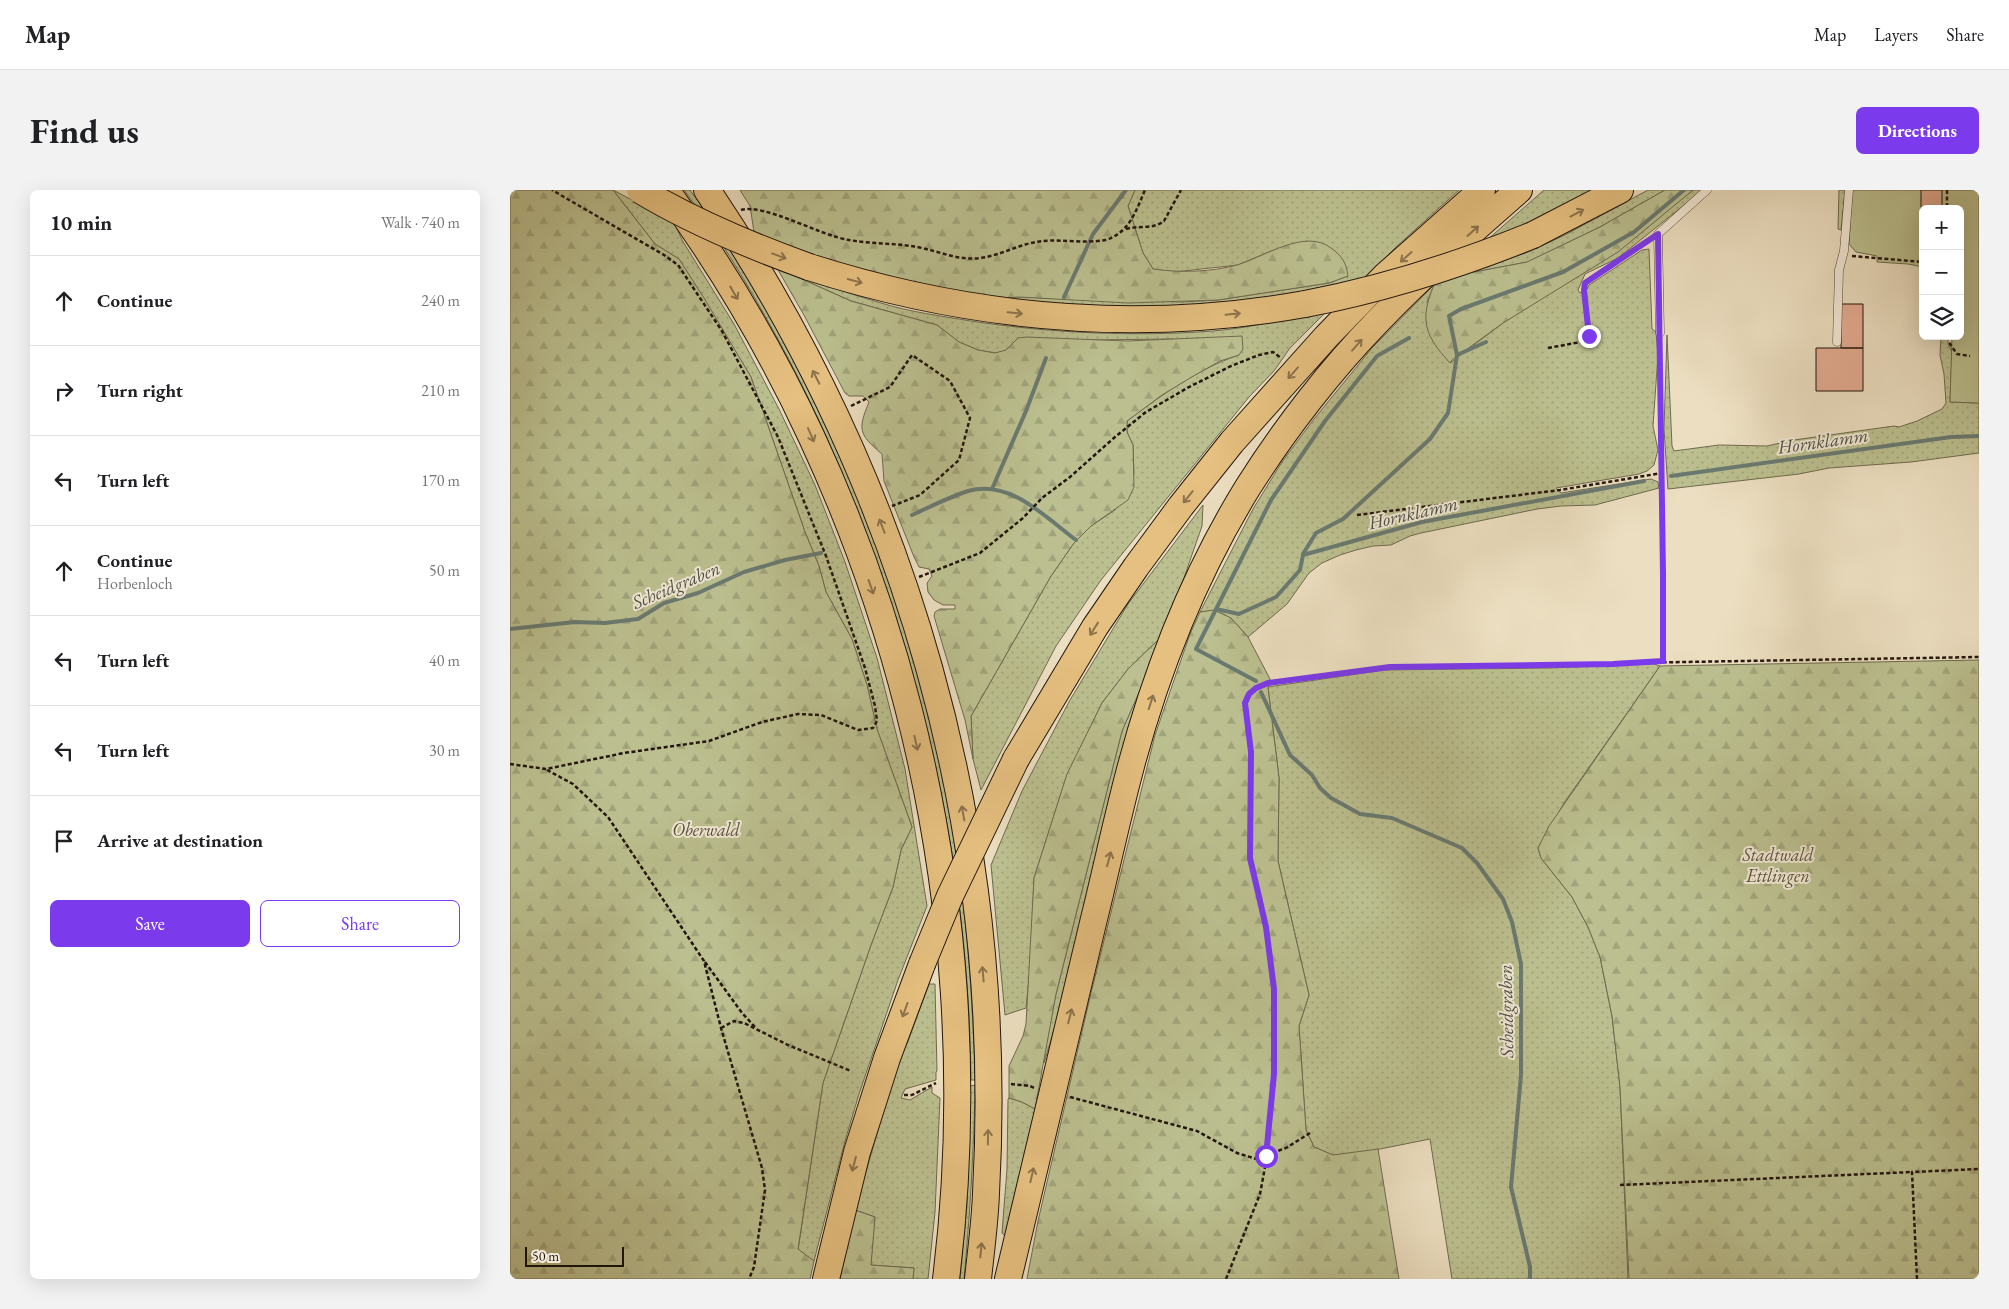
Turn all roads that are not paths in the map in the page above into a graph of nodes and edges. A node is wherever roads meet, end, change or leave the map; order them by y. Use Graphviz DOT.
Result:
graph roads {
  1 [pos="640,190"];
  2 [pos="666,190"];
  3 [pos="707,190"];
  4 [pos="1482,190"];
  5 [pos="1519,190"];
  6 [pos="1620,190"];
  7 [pos="1707,190"];
  8 [pos="1849,190"];
  9 [pos="1660,333"];
  10 [pos="1837,342"];
  11 [pos="826,1279"];
  12 [pos="946,1279"];
  13 [pos="978,1279"];
  14 [pos="1008,1279"];
  1 -- 6 [label="highway, one-way, bridge"];
  2 -- 12 [label="highway, one-way"];
  13 -- 3 [label="highway, one-way"];
  4 -- 11 [label="highway, one-way, bridge"];
  14 -- 5 [label="highway, one-way"];
  7 -- 9 [label="lane"];
  8 -- 10 [label="lane"];
}
